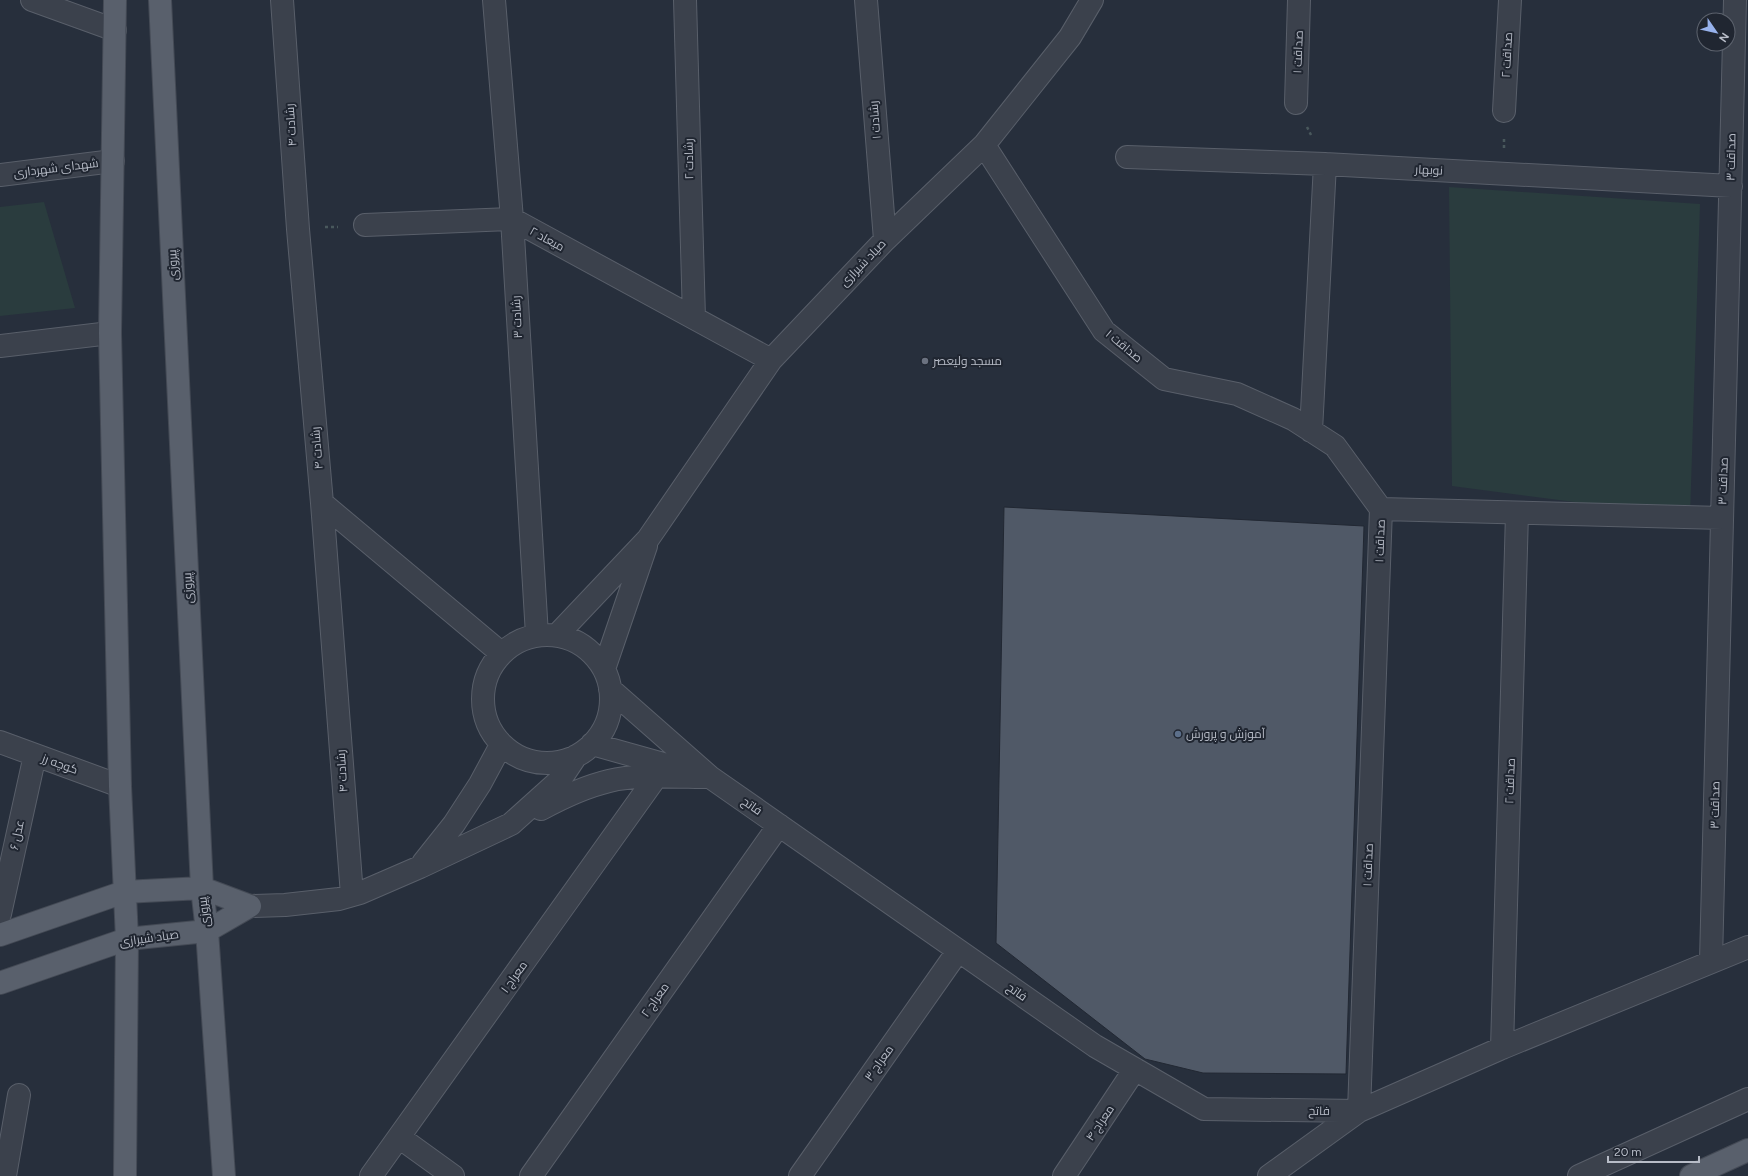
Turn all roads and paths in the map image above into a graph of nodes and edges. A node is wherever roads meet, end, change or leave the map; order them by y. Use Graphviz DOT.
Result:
graph roads {
  1 [pos="32,0"];
  2 [pos="116,0"];
  3 [pos="160,0"];
  4 [pos="282,0"];
  5 [pos="494,0"];
  6 [pos="686,0"];
  7 [pos="866,0"];
  8 [pos="1092,0"];
  9 [pos="1299,0"];
  10 [pos="1510,0"];
  11 [pos="1735,0"];
  12 [pos="115,30"];
  13 [pos="1296,103"];
  14 [pos="1504,111"];
  15 [pos="984,145"];
  16 [pos="1127,157"];
  17 [pos="113,161"];
  18 [pos="1325,164"];
  19 [pos="1504,174"];
  20 [pos="0,175"];
  21 [pos="1731,186"];
  22 [pos="512,219"];
  23 [pos="365,225"];
  24 [pos="298,229"];
  25 [pos="885,240"];
  26 [pos="694,318"];
  27 [pos="110,333"];
  28 [pos="0,346"];
  29 [pos="771,360"];
  30 [pos="1311,431"];
  31 [pos="322,503"];
  32 [pos="1381,509"];
  33 [pos="1517,513"];
  34 [pos="1722,518"];
  35 [pos="648,539"];
  36 [pos="547,635"];
  37 [pos="501,653"];
  38 [pos="607,679"];
  39 [pos="0,742"];
  40 [pos="501,745"];
  41 [pos="584,750"];
  42 [pos="35,755"];
  43 [pos="656,777"];
  44 [pos="710,777"];
  45 [pos="120,786"];
  46 [pos="512,824"];
  47 [pos="779,825"];
  48 [pos="420,867"];
  49 [pos="202,888"];
  50 [pos="124,892"];
  51 [pos="352,896"];
  52 [pos="250,906"];
  53 [pos="0,914"];
  54 [pos="207,931"];
  55 [pos="0,935"];
  56 [pos="126,939"];
  57 [pos="1748,947"];
  58 [pos="958,951"];
  59 [pos="1711,961"];
  60 [pos="0,983"];
  61 [pos="1502,1048"];
  62 [pos="1135,1070"];
  63 [pos="19,1095"];
  64 [pos="1748,1099"];
  65 [pos="1359,1111"];
  66 [pos="399,1137"];
  67 [pos="1747,1150"];
  68 [pos="5,1176"];
  69 [pos="125,1176"];
  70 [pos="224,1176"];
  71 [pos="371,1176"];
  72 [pos="453,1176"];
  73 [pos="531,1176"];
  74 [pos="800,1176"];
  75 [pos="1064,1176"];
  76 [pos="1269,1176"];
  77 [pos="1579,1176"];
  78 [pos="1691,1176"];
  1 -- 12 [label="street"];
  2 -- 12 [label="main road"];
  3 -- 49 [label="main road, پیروزی"];
  4 -- 24 [label="street, رشادت ۴"];
  5 -- 22 [label="street, رشادت ۳"];
  6 -- 26 [label="street, رشادت ۲"];
  7 -- 25 [label="street, رشادت ۱"];
  8 -- 15 [label="street, صیاد شیرازی"];
  9 -- 13 [label="street, صداقت ۱"];
  10 -- 14 [label="street, صداقت ۲"];
  11 -- 21 [label="street, صداقت ۳"];
  12 -- 17 [label="main road"];
  13 -- 18 [label="path"];
  14 -- 19 [label="path"];
  15 -- 25 [label="street, صیاد شیرازی"];
  15 -- 30 [label="street, صداقت ۱"];
  16 -- 18 [label="street, نوبهار"];
  17 -- 20 [label="street, شهدای شهرداری"];
  17 -- 27 [label="main road"];
  18 -- 19 [label="street, نوبهار"];
  18 -- 30 [label="street"];
  19 -- 21 [label="street, نوبهار"];
  21 -- 34 [label="street, صداقت ۳"];
  22 -- 23 [label="street"];
  22 -- 26 [label="street, میعاد ۲"];
  22 -- 36 [label="street, رشادت ۳"];
  23 -- 24 [label="path"];
  24 -- 31 [label="street, رشادت ۴"];
  25 -- 29 [label="street, صیاد شیرازی"];
  26 -- 29 [label="street, میعاد ۲"];
  27 -- 28 [label="street"];
  27 -- 45 [label="main road"];
  29 -- 35 [label="street, صیاد شیرازی"];
  30 -- 32 [label="street, صداقت ۱"];
  31 -- 37 [label="street"];
  31 -- 51 [label="street, رشادت ۴"];
  32 -- 33 [label="street"];
  32 -- 65 [label="street, صداقت ۱"];
  33 -- 34 [label="street"];
  33 -- 61 [label="street, صداقت ۲"];
  34 -- 59 [label="street, صداقت ۳"];
  35 -- 36 [label="street"];
  35 -- 38 [label="street"];
  36 -- 37 [label="street"];
  36 -- 38 [label="street"];
  37 -- 40 [label="street"];
  38 -- 41 [label="street"];
  38 -- 44 [label="street"];
  39 -- 42 [label="street, کوچه رز"];
  40 -- 41 [label="street"];
  40 -- 48 [label="street"];
  41 -- 44 [label="street"];
  41 -- 46 [label="street"];
  42 -- 45 [label="street, کوچه رز"];
  42 -- 53 [label="street, عدل ۶"];
  43 -- 44 [label="street"];
  43 -- 46 [label="street"];
  43 -- 66 [label="street, معراج ۱"];
  44 -- 47 [label="street, فاتح"];
  45 -- 50 [label="main road"];
  46 -- 48 [label="street, صیاد شیرازی"];
  47 -- 58 [label="street, فاتح"];
  47 -- 73 [label="street, معراج ۲"];
  48 -- 51 [label="street, صیاد شیرازی"];
  49 -- 50 [label="main road, صیاد شیرازی"];
  49 -- 52 [label="main road, صیاد شیرازی"];
  49 -- 54 [label="main road, پیروزی"];
  50 -- 55 [label="main road, صیاد شیرازی"];
  50 -- 56 [label="main road"];
  51 -- 52 [label="street, صیاد شیرازی"];
  52 -- 54 [label="main road, صیاد شیرازی"];
  54 -- 56 [label="main road, صیاد شیرازی"];
  54 -- 70 [label="main road, پیروزی"];
  56 -- 60 [label="main road, صیاد شیرازی"];
  56 -- 69 [label="main road"];
  57 -- 59 [label="street"];
  58 -- 62 [label="street, فاتح"];
  58 -- 74 [label="street, معراج ۳"];
  59 -- 61 [label="street"];
  61 -- 65 [label="street"];
  62 -- 65 [label="street, فاتح"];
  62 -- 75 [label="street, معراج ۴"];
  63 -- 68 [label="street"];
  64 -- 77 [label="street"];
  65 -- 76 [label="street"];
  66 -- 71 [label="street, معراج ۱"];
  66 -- 72 [label="street"];
  67 -- 78 [label="main road"];
}
